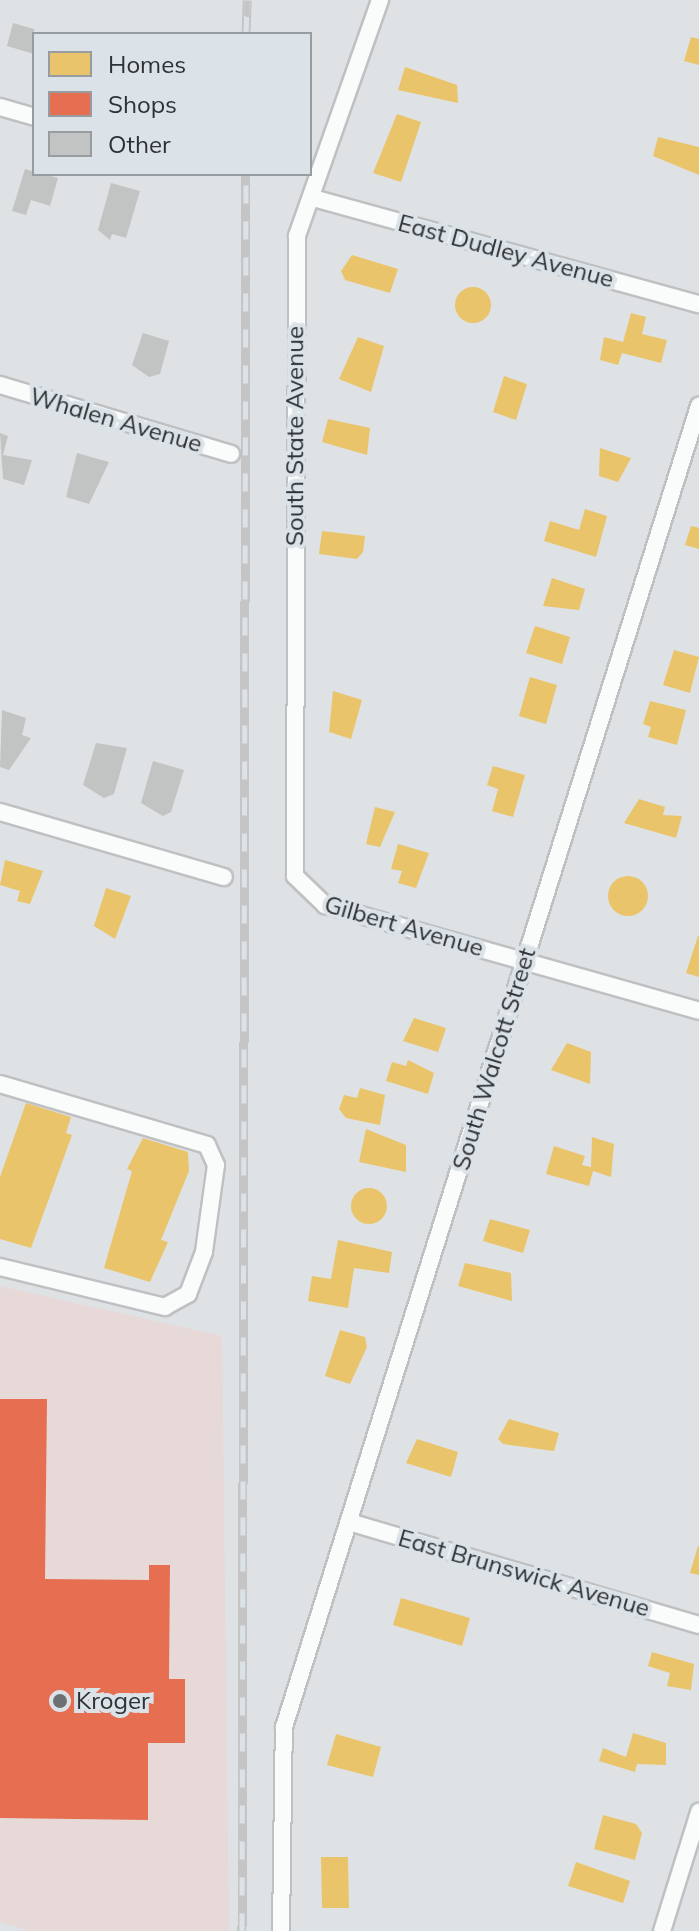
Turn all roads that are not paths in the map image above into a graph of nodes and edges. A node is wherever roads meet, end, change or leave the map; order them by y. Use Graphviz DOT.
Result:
graph roads {
  1 [pos="380,0"];
  2 [pos="0,107"];
  3 [pos="32,116"];
  4 [pos="313,198"];
  5 [pos="699,304"];
  6 [pos="0,385"];
  7 [pos="699,406"];
  8 [pos="231,454"];
  9 [pos="0,812"];
  10 [pos="224,877"];
  11 [pos="299,886"];
  12 [pos="525,960"];
  13 [pos="699,1011"];
  14 [pos="0,1084"];
  15 [pos="0,1267"];
  16 [pos="349,1522"];
  17 [pos="699,1625"];
  18 [pos="699,1812"];
  19 [pos="281,1931"];
  20 [pos="662,1931"];
  1 -- 4 [label="street, South State Avenue"];
  2 -- 3 [label="street"];
  4 -- 5 [label="street, East Dudley Avenue"];
  4 -- 11 [label="street, South State Avenue"];
  6 -- 8 [label="street, Whalen Avenue"];
  7 -- 12 [label="street, South Walcott Street"];
  9 -- 10 [label="street"];
  11 -- 12 [label="street, Gilbert Avenue"];
  12 -- 13 [label="street, Gilbert Avenue"];
  12 -- 16 [label="street, South Walcott Street"];
  14 -- 15 [label="street"];
  16 -- 17 [label="street, East Brunswick Avenue"];
  16 -- 19 [label="street, South Walcott Street"];
  18 -- 20 [label="street"];
}
